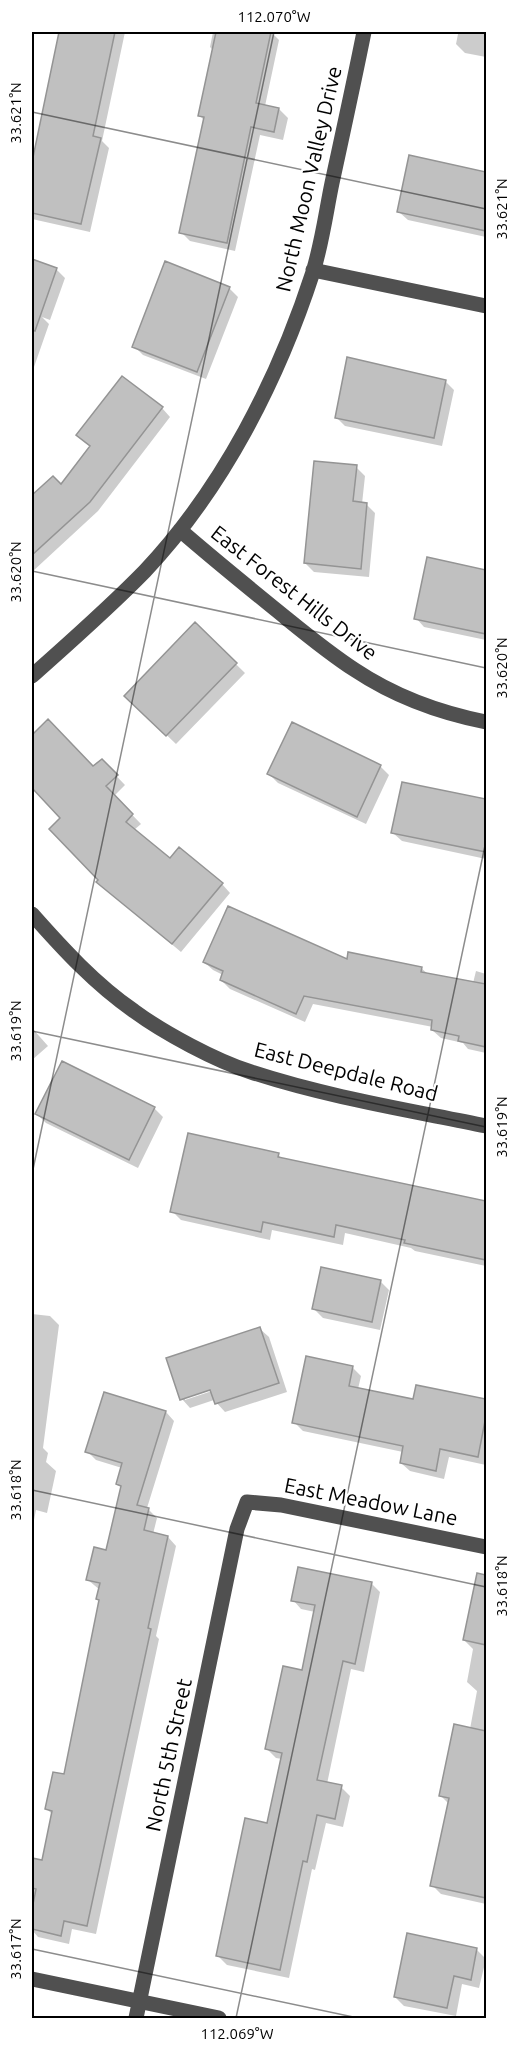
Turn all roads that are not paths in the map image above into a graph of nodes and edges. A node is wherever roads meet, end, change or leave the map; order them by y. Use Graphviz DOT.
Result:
graph roads {
  1 [pos="364,32"];
  2 [pos="313,270"];
  3 [pos="486,306"];
  4 [pos="180,530"];
  5 [pos="32,675"];
  6 [pos="486,722"];
  7 [pos="32,914"];
  8 [pos="486,1126"];
  9 [pos="247,1502"];
  10 [pos="486,1547"];
  11 [pos="32,1979"];
  12 [pos="140,2002"];
  13 [pos="136,2019"];
  14 [pos="219,2019"];
  1 -- 2 [label="street, North Moon Valley Drive"];
  2 -- 3 [label="street"];
  2 -- 4 [label="street, North Moon Valley Drive"];
  4 -- 5 [label="street, North Moon Valley Drive"];
  4 -- 6 [label="street, East Forest Hills Drive"];
  7 -- 8 [label="street, East Deepdale Road"];
  9 -- 10 [label="street, East Meadow Lane"];
  9 -- 12 [label="street, North 5th Street"];
  11 -- 12 [label="street"];
  12 -- 13 [label="street, North 5th Street"];
  12 -- 14 [label="street"];
}
